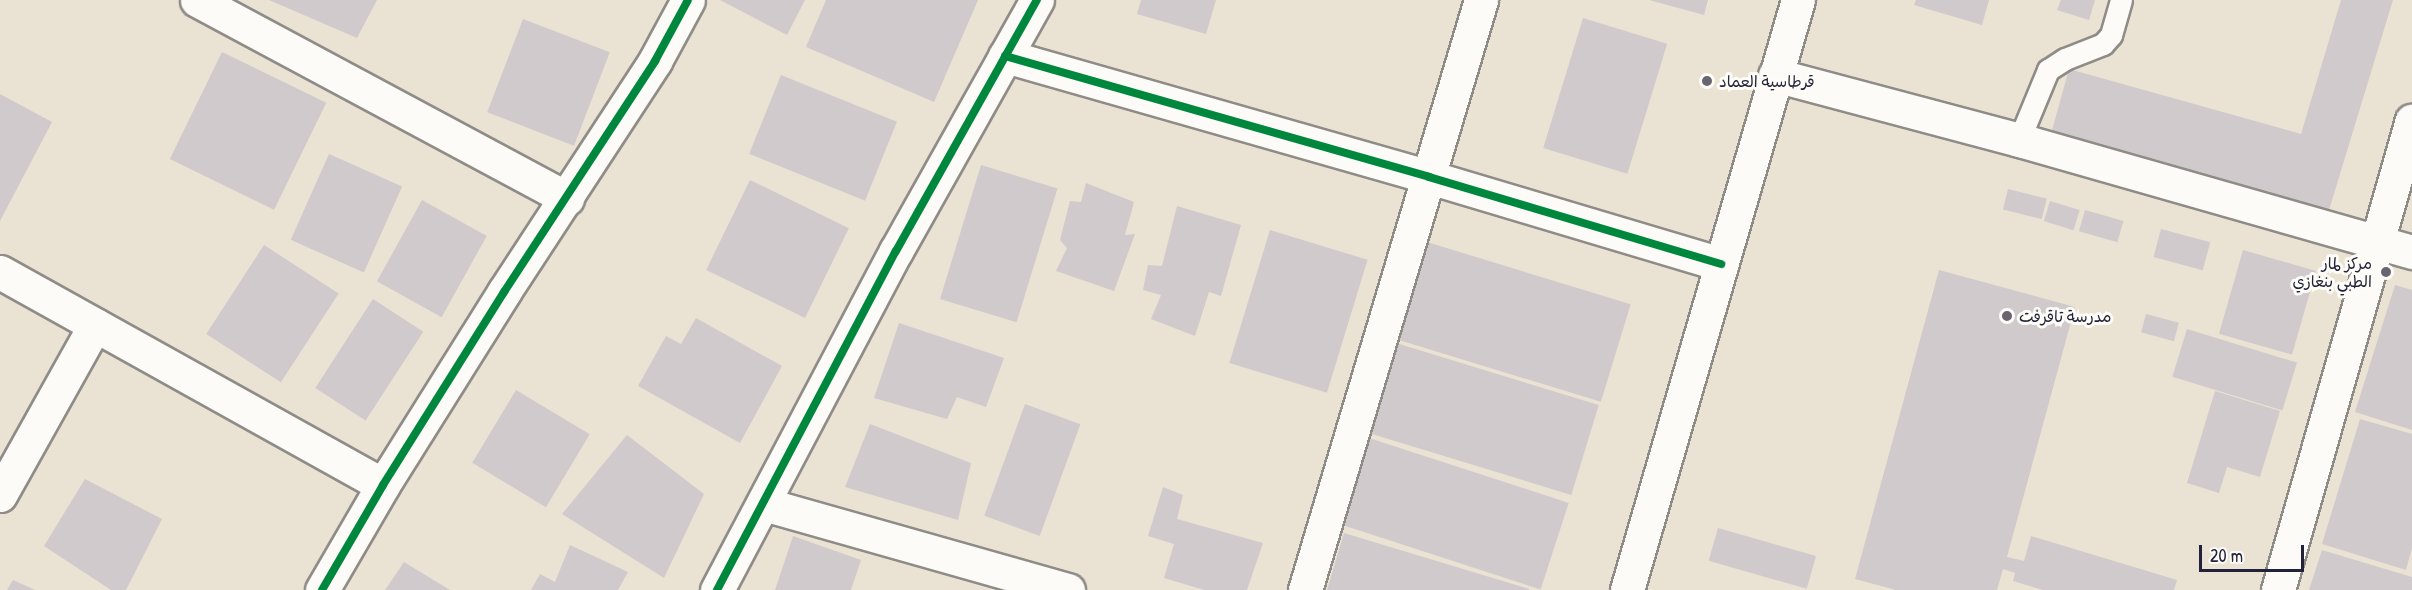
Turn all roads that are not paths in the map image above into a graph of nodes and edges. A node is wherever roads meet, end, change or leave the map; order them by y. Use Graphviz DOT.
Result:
graph roads {
  1 [pos="197,0"];
  2 [pos="688,0"];
  3 [pos="1037,0"];
  4 [pos="1480,0"];
  5 [pos="1798,0"];
  6 [pos="2121,0"];
  7 [pos="1005,56"];
  8 [pos="1775,75"];
  9 [pos="2412,121"];
  10 [pos="2019,140"];
  11 [pos="1429,177"];
  12 [pos="567,198"];
  13 [pos="2379,242"];
  14 [pos="2412,252"];
  15 [pos="1721,264"];
  16 [pos="0,272"];
  17 [pos="95,325"];
  18 [pos="383,485"];
  19 [pos="0,495"];
  20 [pos="764,504"];
  21 [pos="322,590"];
  22 [pos="717,590"];
  23 [pos="1068,590"];
  24 [pos="1305,590"];
  25 [pos="1627,590"];
  26 [pos="2278,590"];
  1 -- 12 [label="street"];
  2 -- 12 [label="street"];
  3 -- 7 [label="street"];
  4 -- 11 [label="street"];
  5 -- 8 [label="street"];
  6 -- 10 [label="lane"];
  7 -- 11 [label="street"];
  7 -- 20 [label="street"];
  8 -- 10 [label="street"];
  8 -- 15 [label="street"];
  9 -- 13 [label="street"];
  10 -- 13 [label="street"];
  11 -- 15 [label="street"];
  11 -- 24 [label="street"];
  12 -- 18 [label="street"];
  13 -- 14 [label="street"];
  13 -- 26 [label="street"];
  15 -- 25 [label="street"];
  16 -- 17 [label="street"];
  17 -- 18 [label="street"];
  17 -- 19 [label="street"];
  18 -- 21 [label="street"];
  20 -- 22 [label="street"];
  20 -- 23 [label="street"];
}
